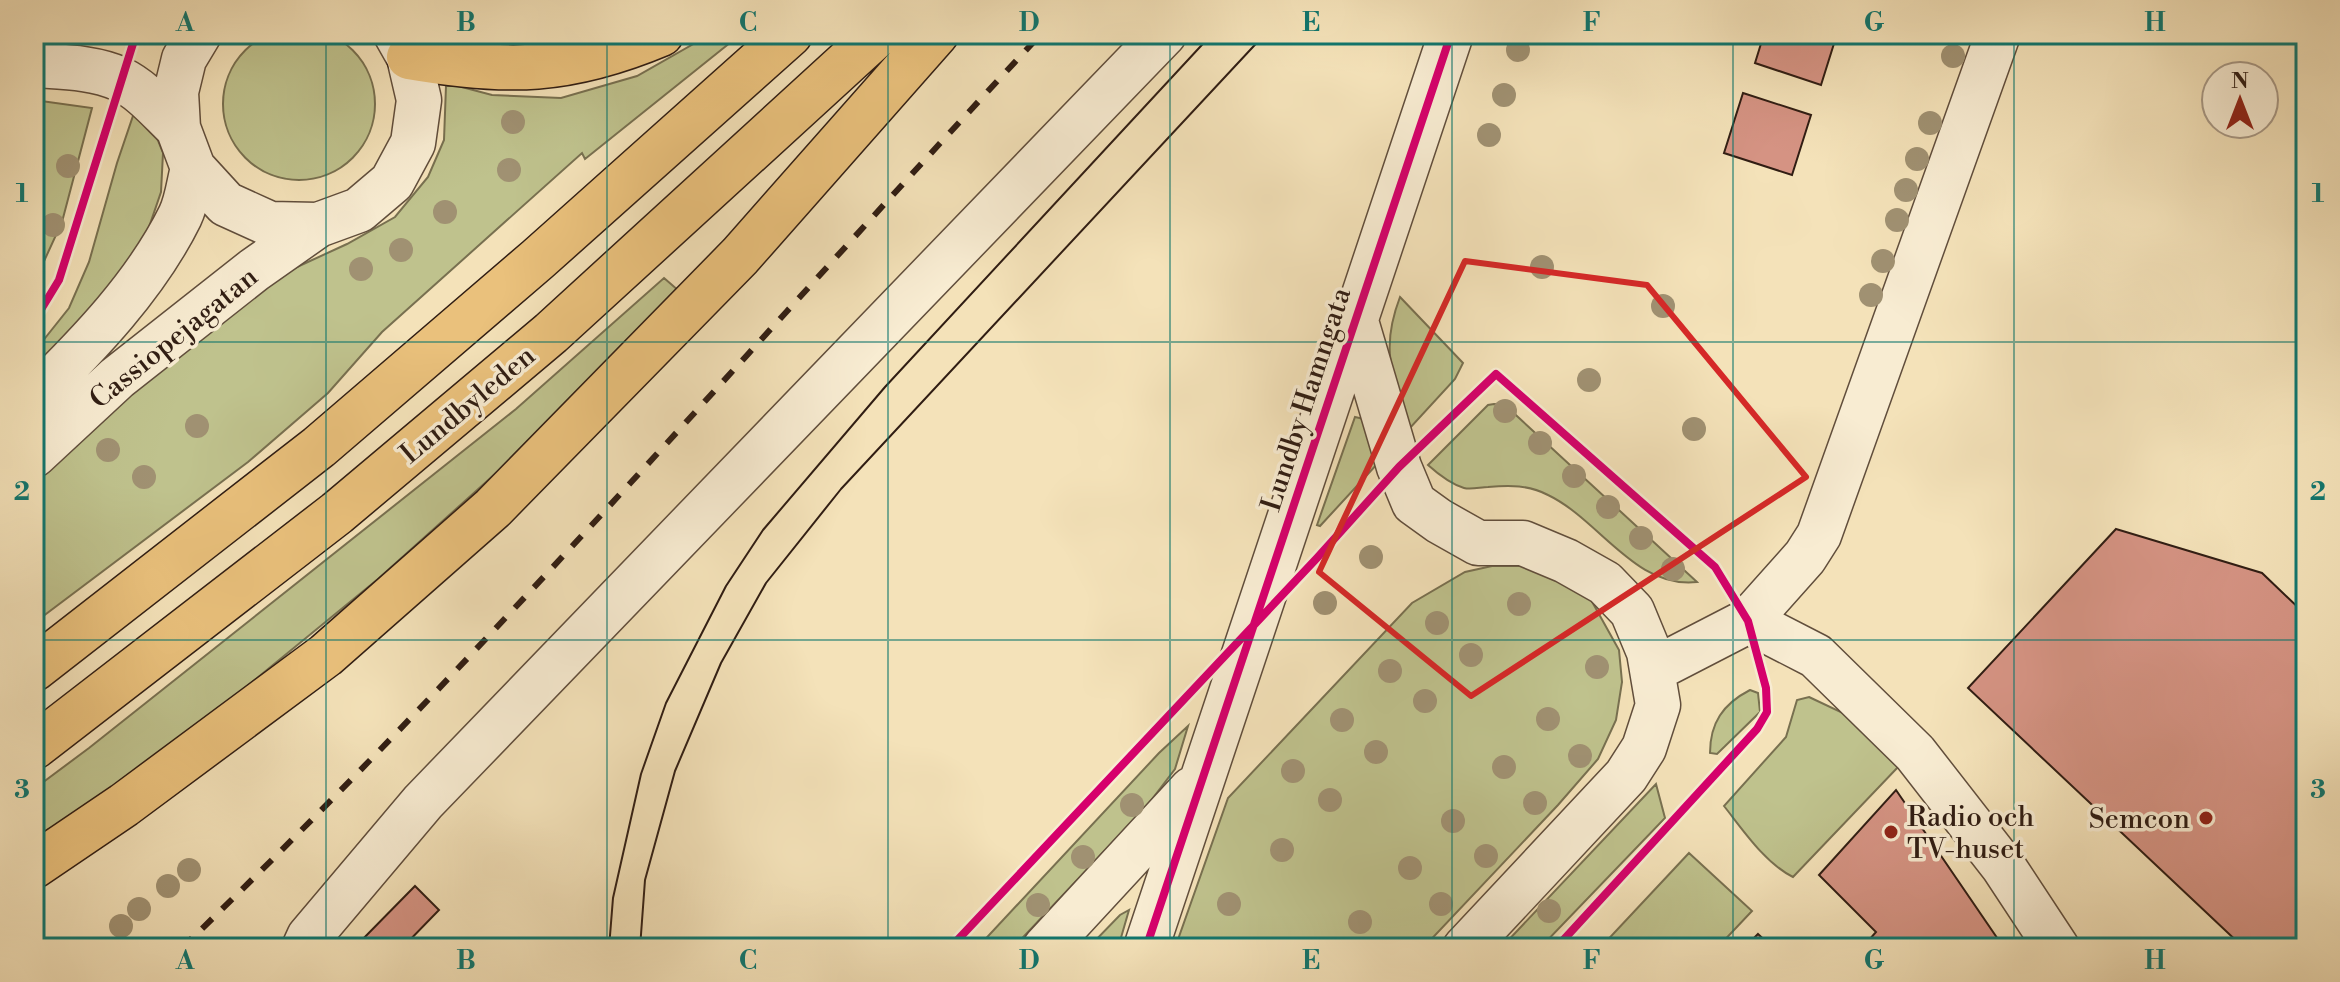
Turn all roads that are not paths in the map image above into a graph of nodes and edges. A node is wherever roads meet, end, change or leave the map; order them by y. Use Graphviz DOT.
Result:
graph roads {
  1 [pos="199,34"];
  2 [pos="661,34"];
  3 [pos="790,34"];
  4 [pos="878,34"];
  5 [pos="936,34"];
  6 [pos="1164,34"];
  7 [pos="1451,34"];
  8 [pos="1998,34"];
  9 [pos="403,46"];
  10 [pos="34,65"];
  11 [pos="178,128"];
  12 [pos="193,168"];
  13 [pos="318,225"];
  14 [pos="1355,318"];
  15 [pos="34,398"];
  16 [pos="34,455"];
  17 [pos="1748,621"];
  18 [pos="49,658"];
  19 [pos="1653,670"];
  20 [pos="34,747"];
  21 [pos="1202,778"];
  22 [pos="34,866"];
  23 [pos="304,948"];
  24 [pos="1045,948"];
  25 [pos="1146,948"];
  26 [pos="1465,948"];
  27 [pos="2057,948"];
  1 -- 11 [label="street"];
  2 -- 9 [label="highway"];
  3 -- 18 [label="highway"];
  4 -- 20 [label="highway, Lundbyleden"];
  5 -- 22 [label="highway"];
  6 -- 23 [label="street"];
  7 -- 14 [label="street, Lundby Hamngata"];
  8 -- 17 [label="street"];
  9 -- 13 [label="street"];
  10 -- 11 [label="street"];
  11 -- 12 [label="street"];
  12 -- 13 [label="street"];
  12 -- 15 [label="street, Cassiopejagatan"];
  13 -- 16 [label="street, Cassiopejagatan"];
  14 -- 19 [label="street, Lundby Hamngata"];
  14 -- 21 [label="street, Lundby Hamngata"];
  17 -- 19 [label="street"];
  17 -- 27 [label="street"];
  19 -- 26 [label="street"];
  21 -- 24 [label="street"];
  21 -- 25 [label="street, Lundby Hamngata"];
}
